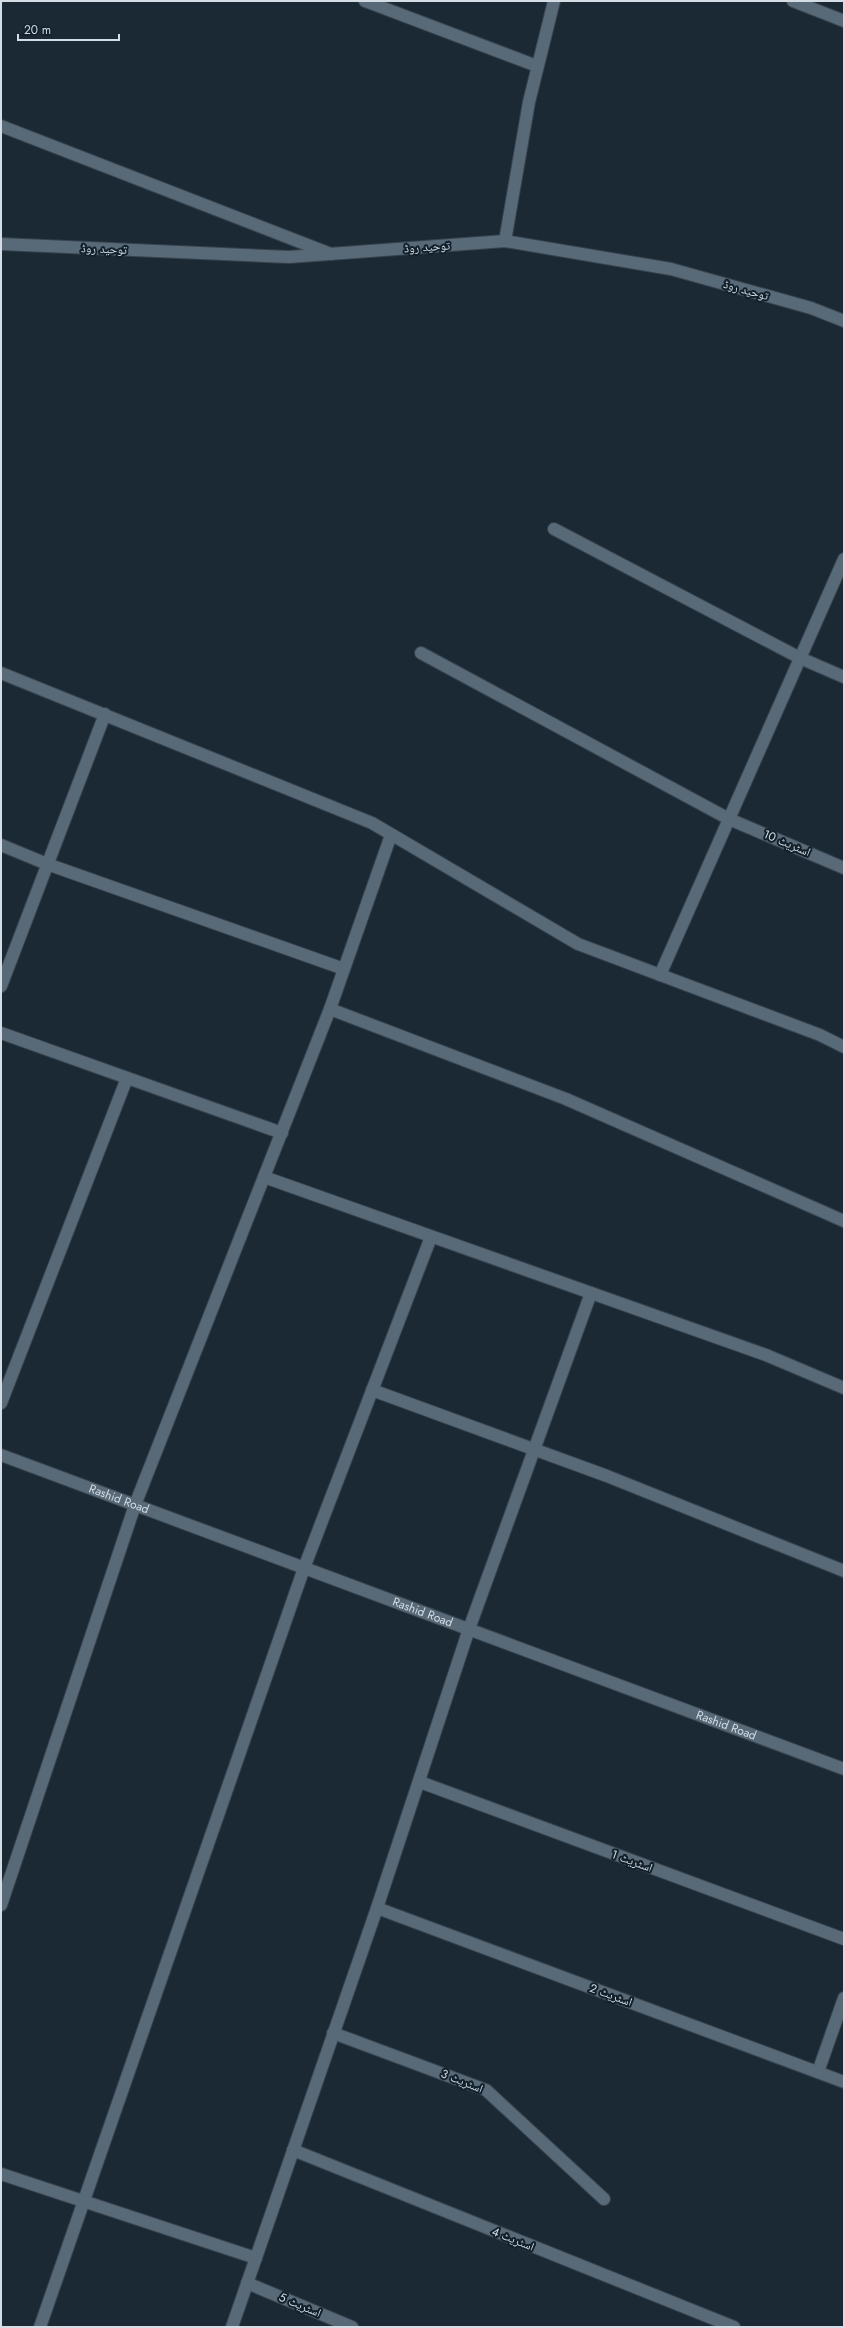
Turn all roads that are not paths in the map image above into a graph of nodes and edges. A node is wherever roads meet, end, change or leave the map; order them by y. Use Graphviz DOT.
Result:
graph roads {
  1 [pos="365,1"];
  2 [pos="554,1"];
  3 [pos="793,1"];
  4 [pos="844,21"];
  5 [pos="537,66"];
  6 [pos="1,126"];
  7 [pos="506,241"];
  8 [pos="1,244"];
  9 [pos="331,254"];
  10 [pos="844,321"];
  11 [pos="554,530"];
  12 [pos="844,559"];
  13 [pos="420,653"];
  14 [pos="800,658"];
  15 [pos="1,673"];
  16 [pos="844,677"];
  17 [pos="105,714"];
  18 [pos="729,818"];
  19 [pos="391,835"];
  20 [pos="1,845"];
  21 [pos="48,864"];
  22 [pos="844,868"];
  23 [pos="344,969"];
  24 [pos="660,976"];
  25 [pos="1,986"];
  26 [pos="330,1009"];
  27 [pos="1,1033"];
  28 [pos="844,1047"];
  29 [pos="127,1078"];
  30 [pos="282,1133"];
  31 [pos="264,1177"];
  32 [pos="844,1221"];
  33 [pos="431,1237"];
  34 [pos="591,1293"];
  35 [pos="844,1388"];
  36 [pos="372,1390"];
  37 [pos="1,1403"];
  38 [pos="535,1450"];
  39 [pos="1,1455"];
  40 [pos="135,1505"];
  41 [pos="304,1568"];
  42 [pos="844,1571"];
  43 [pos="469,1629"];
  44 [pos="844,1769"];
  45 [pos="420,1782"];
  46 [pos="1,1905"];
  47 [pos="377,1908"];
  48 [pos="844,1939"];
  49 [pos="844,1998"];
  50 [pos="334,2033"];
  51 [pos="818,2072"];
  52 [pos="844,2082"];
  53 [pos="293,2150"];
  54 [pos="1,2174"];
  55 [pos="604,2199"];
  56 [pos="84,2200"];
  57 [pos="256,2258"];
  58 [pos="247,2283"];
  59 [pos="40,2327"];
  60 [pos="232,2327"];
  61 [pos="352,2327"];
  62 [pos="734,2327"];
  1 -- 5 [label="street"];
  2 -- 5 [label="street"];
  3 -- 4 [label="street"];
  5 -- 7 [label="street"];
  6 -- 9 [label="street"];
  7 -- 9 [label="street, توحید روڈ"];
  7 -- 10 [label="street, توحید روڈ"];
  8 -- 9 [label="street, توحید روڈ"];
  11 -- 14 [label="street"];
  12 -- 14 [label="street"];
  13 -- 18 [label="street, اسٹریٹ 10"];
  14 -- 16 [label="street"];
  14 -- 18 [label="street"];
  15 -- 17 [label="street"];
  17 -- 19 [label="street"];
  17 -- 21 [label="street"];
  18 -- 22 [label="street, اسٹریٹ 10"];
  18 -- 24 [label="street"];
  19 -- 23 [label="street"];
  19 -- 24 [label="street"];
  20 -- 21 [label="street"];
  21 -- 23 [label="street"];
  21 -- 25 [label="street"];
  23 -- 26 [label="street"];
  24 -- 28 [label="street"];
  26 -- 30 [label="street"];
  26 -- 32 [label="street"];
  27 -- 29 [label="street"];
  29 -- 30 [label="street"];
  29 -- 37 [label="street"];
  30 -- 31 [label="street"];
  31 -- 33 [label="street"];
  31 -- 40 [label="street"];
  33 -- 34 [label="street"];
  33 -- 36 [label="street"];
  34 -- 35 [label="street"];
  34 -- 38 [label="street"];
  36 -- 38 [label="street"];
  36 -- 41 [label="street"];
  38 -- 42 [label="street"];
  38 -- 43 [label="street"];
  39 -- 40 [label="street, Rashid Road"];
  40 -- 41 [label="street, Rashid Road"];
  40 -- 46 [label="street"];
  41 -- 43 [label="street, Rashid Road"];
  41 -- 56 [label="street"];
  43 -- 44 [label="street, Rashid Road"];
  43 -- 45 [label="street"];
  45 -- 47 [label="street"];
  45 -- 48 [label="street, اسٹریٹ 1"];
  47 -- 50 [label="street"];
  47 -- 51 [label="street, اسٹریٹ 2"];
  49 -- 51 [label="street"];
  50 -- 53 [label="street"];
  50 -- 55 [label="street, اسٹریٹ 3"];
  51 -- 52 [label="street, اسٹریٹ 2"];
  53 -- 57 [label="street"];
  53 -- 62 [label="street, اسٹریٹ 4"];
  54 -- 56 [label="street"];
  56 -- 57 [label="street"];
  56 -- 59 [label="street"];
  57 -- 58 [label="street"];
  58 -- 60 [label="street"];
  58 -- 61 [label="street, اسٹریٹ 5"];
}
